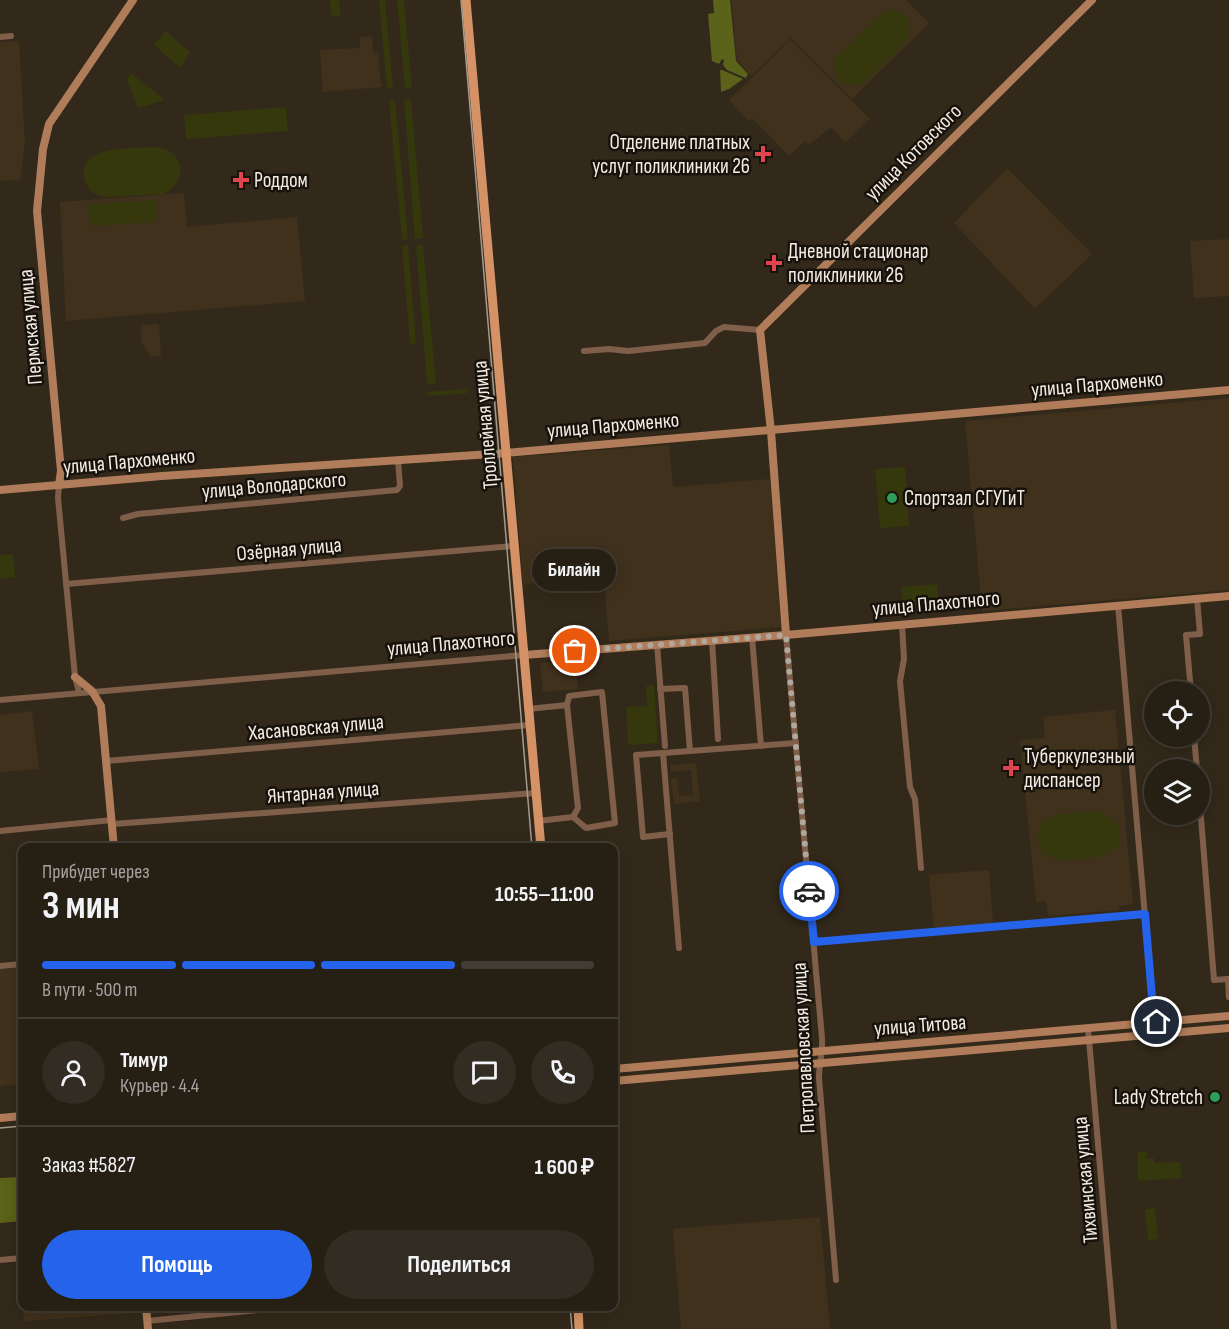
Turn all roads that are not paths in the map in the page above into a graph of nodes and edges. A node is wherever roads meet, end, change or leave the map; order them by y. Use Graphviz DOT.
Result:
graph roads {
  1 [pos="133,0"];
  2 [pos="466,0"];
  3 [pos="1092,0"];
  4 [pos="11,36"];
  5 [pos="0,38"];
  6 [pos="760,330"];
  7 [pos="584,351"];
  8 [pos="1229,390"];
  9 [pos="771,430"];
  10 [pos="506,453"];
  11 [pos="398,460"];
  12 [pos="59,485"];
  13 [pos="0,490"];
  14 [pos="123,518"];
  15 [pos="514,546"];
  16 [pos="66,584"];
  17 [pos="1229,596"];
  18 [pos="1197,599"];
  19 [pos="1118,605"];
  20 [pos="902,624"];
  21 [pos="786,635"];
  22 [pos="752,637"];
  23 [pos="712,640"];
  24 [pos="657,644"];
  25 [pos="524,655"];
  26 [pos="75,677"];
  27 [pos="1190,681"];
  28 [pos="660,689"];
  29 [pos="92,690"];
  30 [pos="79,692"];
  31 [pos="0,700"];
  32 [pos="567,705"];
  33 [pos="528,709"];
  34 [pos="530,725"];
  35 [pos="718,739"];
  36 [pos="796,743"];
  37 [pos="761,746"];
  38 [pos="664,750"];
  39 [pos="690,751"];
  40 [pos="106,762"];
  41 [pos="536,793"];
  42 [pos="573,817"];
  43 [pos="538,821"];
  44 [pos="112,822"];
  45 [pos="1202,825"];
  46 [pos="0,831"];
  47 [pos="670,834"];
  48 [pos="114,843"];
  49 [pos="540,843"];
  50 [pos="921,868"];
  51 [pos="1145,914"];
  52 [pos="814,942"];
  53 [pos="679,948"];
  54 [pos="18,964"];
  55 [pos="0,966"];
  56 [pos="1229,997"];
  57 [pos="1229,1016"];
  58 [pos="1157,1022"];
  59 [pos="1088,1028"];
  60 [pos="1229,1028"];
  61 [pos="1089,1040"];
  62 [pos="823,1050"];
  63 [pos="819,1064"];
  64 [pos="618,1069"];
  65 [pos="618,1081"];
  66 [pos="18,1116"];
  67 [pos="0,1118"];
  68 [pos="18,1258"];
  69 [pos="0,1260"];
  70 [pos="836,1280"];
  71 [pos="258,1311"];
  72 [pos="578,1311"];
  73 [pos="147,1325"];
  74 [pos="579,1329"];
  75 [pos="1114,1329"];
  1 -- 12 [label="street, Пермская улица"];
  2 -- 10 [label="main road, Троллейная улица"];
  3 -- 6 [label="street, улица Котовского"];
  4 -- 5 [label="street"];
  6 -- 7 [label="street"];
  6 -- 9 [label="street"];
  8 -- 9 [label="street, улица Пархоменко"];
  9 -- 10 [label="street, улица Пархоменко"];
  9 -- 21 [label="street"];
  10 -- 11 [label="street, улица Пархоменко"];
  10 -- 15 [label="main road, Троллейная улица"];
  11 -- 12 [label="street, улица Пархоменко"];
  11 -- 14 [label="street, улица Володарского"];
  12 -- 13 [label="street, улица Пархоменко"];
  12 -- 16 [label="street, Пермская улица"];
  15 -- 16 [label="street, Озёрная улица"];
  15 -- 25 [label="main road, Троллейная улица"];
  16 -- 26 [label="street, Пермская улица"];
  17 -- 18 [label="street, улица Плахотного"];
  18 -- 19 [label="street, улица Плахотного"];
  18 -- 27 [label="street"];
  19 -- 20 [label="street, улица Плахотного"];
  19 -- 51 [label="street"];
  20 -- 21 [label="street, улица Плахотного"];
  20 -- 50 [label="street"];
  21 -- 22 [label="street, улица Плахотного"];
  21 -- 36 [label="street, Петропавловская улица"];
  22 -- 23 [label="street, улица Плахотного"];
  22 -- 37 [label="street"];
  23 -- 24 [label="street, улица Плахотного"];
  23 -- 35 [label="street"];
  24 -- 25 [label="street, улица Плахотного"];
  24 -- 28 [label="street"];
  25 -- 29 [label="street, улица Плахотного"];
  25 -- 33 [label="main road, Троллейная улица"];
  26 -- 29 [label="street"];
  26 -- 30 [label="street, Пермская улица"];
  28 -- 38 [label="street"];
  28 -- 39 [label="street"];
  29 -- 30 [label="street, улица Плахотного"];
  29 -- 40 [label="street"];
  30 -- 31 [label="street, улица Плахотного"];
  32 -- 33 [label="street"];
  32 -- 42 [label="street"];
  32 -- 42 [label="street"];
  33 -- 34 [label="main road, Троллейная улица"];
  34 -- 40 [label="street, Хасановская улица"];
  34 -- 41 [label="main road, Троллейная улица"];
  36 -- 37 [label="street"];
  36 -- 52 [label="street, Петропавловская улица"];
  37 -- 39 [label="street"];
  38 -- 39 [label="street"];
  38 -- 47 [label="street"];
  38 -- 47 [label="street"];
  40 -- 44 [label="street"];
  41 -- 43 [label="main road, Троллейная улица"];
  41 -- 44 [label="street, Янтарная улица"];
  42 -- 43 [label="street"];
  43 -- 49 [label="main road, Троллейная улица"];
  44 -- 46 [label="street, Янтарная улица"];
  44 -- 48 [label="street"];
  45 -- 56 [label="street"];
  47 -- 53 [label="street"];
  51 -- 52 [label="street"];
  51 -- 58 [label="street"];
  52 -- 62 [label="street, Петропавловская улица"];
  54 -- 55 [label="street"];
  57 -- 58 [label="street, улица Титова"];
  58 -- 59 [label="street, улица Титова"];
  59 -- 61 [label="street, Тихвинская улица"];
  59 -- 62 [label="street, улица Титова"];
  60 -- 61 [label="street, улица Титова"];
  61 -- 63 [label="street, улица Титова"];
  61 -- 75 [label="street, Тихвинская улица"];
  62 -- 63 [label="street, Петропавловская улица"];
  62 -- 64 [label="street, улица Титова"];
  63 -- 65 [label="street, улица Титова"];
  63 -- 70 [label="street, Петропавловская улица"];
  66 -- 67 [label="street"];
  68 -- 69 [label="street"];
  71 -- 73 [label="street"];
  72 -- 74 [label="main road"];
}
